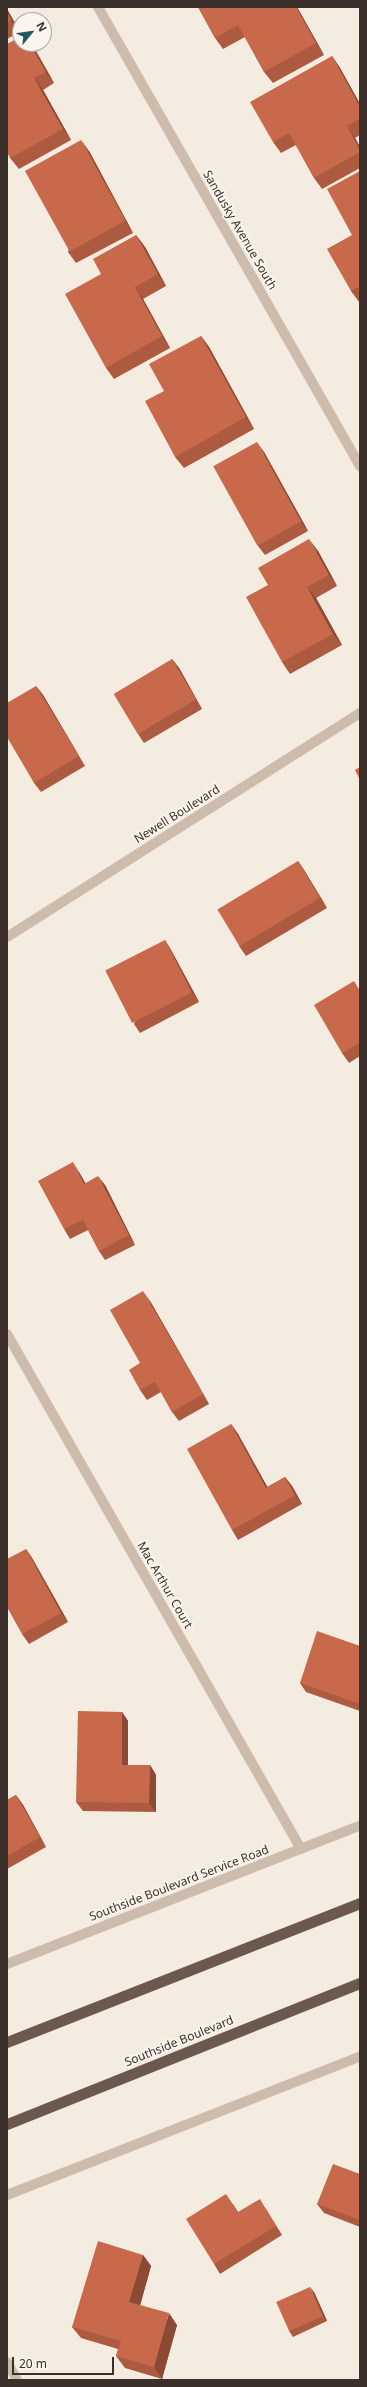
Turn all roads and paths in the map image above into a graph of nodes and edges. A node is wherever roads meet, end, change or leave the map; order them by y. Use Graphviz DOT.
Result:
graph roads {
  1 [pos="98,7"];
  2 [pos="360,466"];
  3 [pos="360,713"];
  4 [pos="7,936"];
  5 [pos="7,1334"];
  6 [pos="360,1826"];
  7 [pos="301,1849"];
  8 [pos="360,1904"];
  9 [pos="7,1964"];
  10 [pos="360,1983"];
  11 [pos="7,2042"];
  12 [pos="360,2057"];
  13 [pos="7,2124"];
  14 [pos="7,2195"];
  15 [pos="7,2362"];
  16 [pos="17,2380"];
  1 -- 2 [label="street, Sandusky Avenue South"];
  3 -- 4 [label="street, Newell Boulevard"];
  5 -- 7 [label="street, Mac Arthur Court"];
  6 -- 7 [label="street, Southside Boulevard Service Road"];
  7 -- 9 [label="street, Southside Boulevard Service Road"];
  8 -- 11 [label="highway"];
  10 -- 13 [label="highway, Southside Boulevard"];
  12 -- 14 [label="street"];
  15 -- 16 [label="street"];
}
